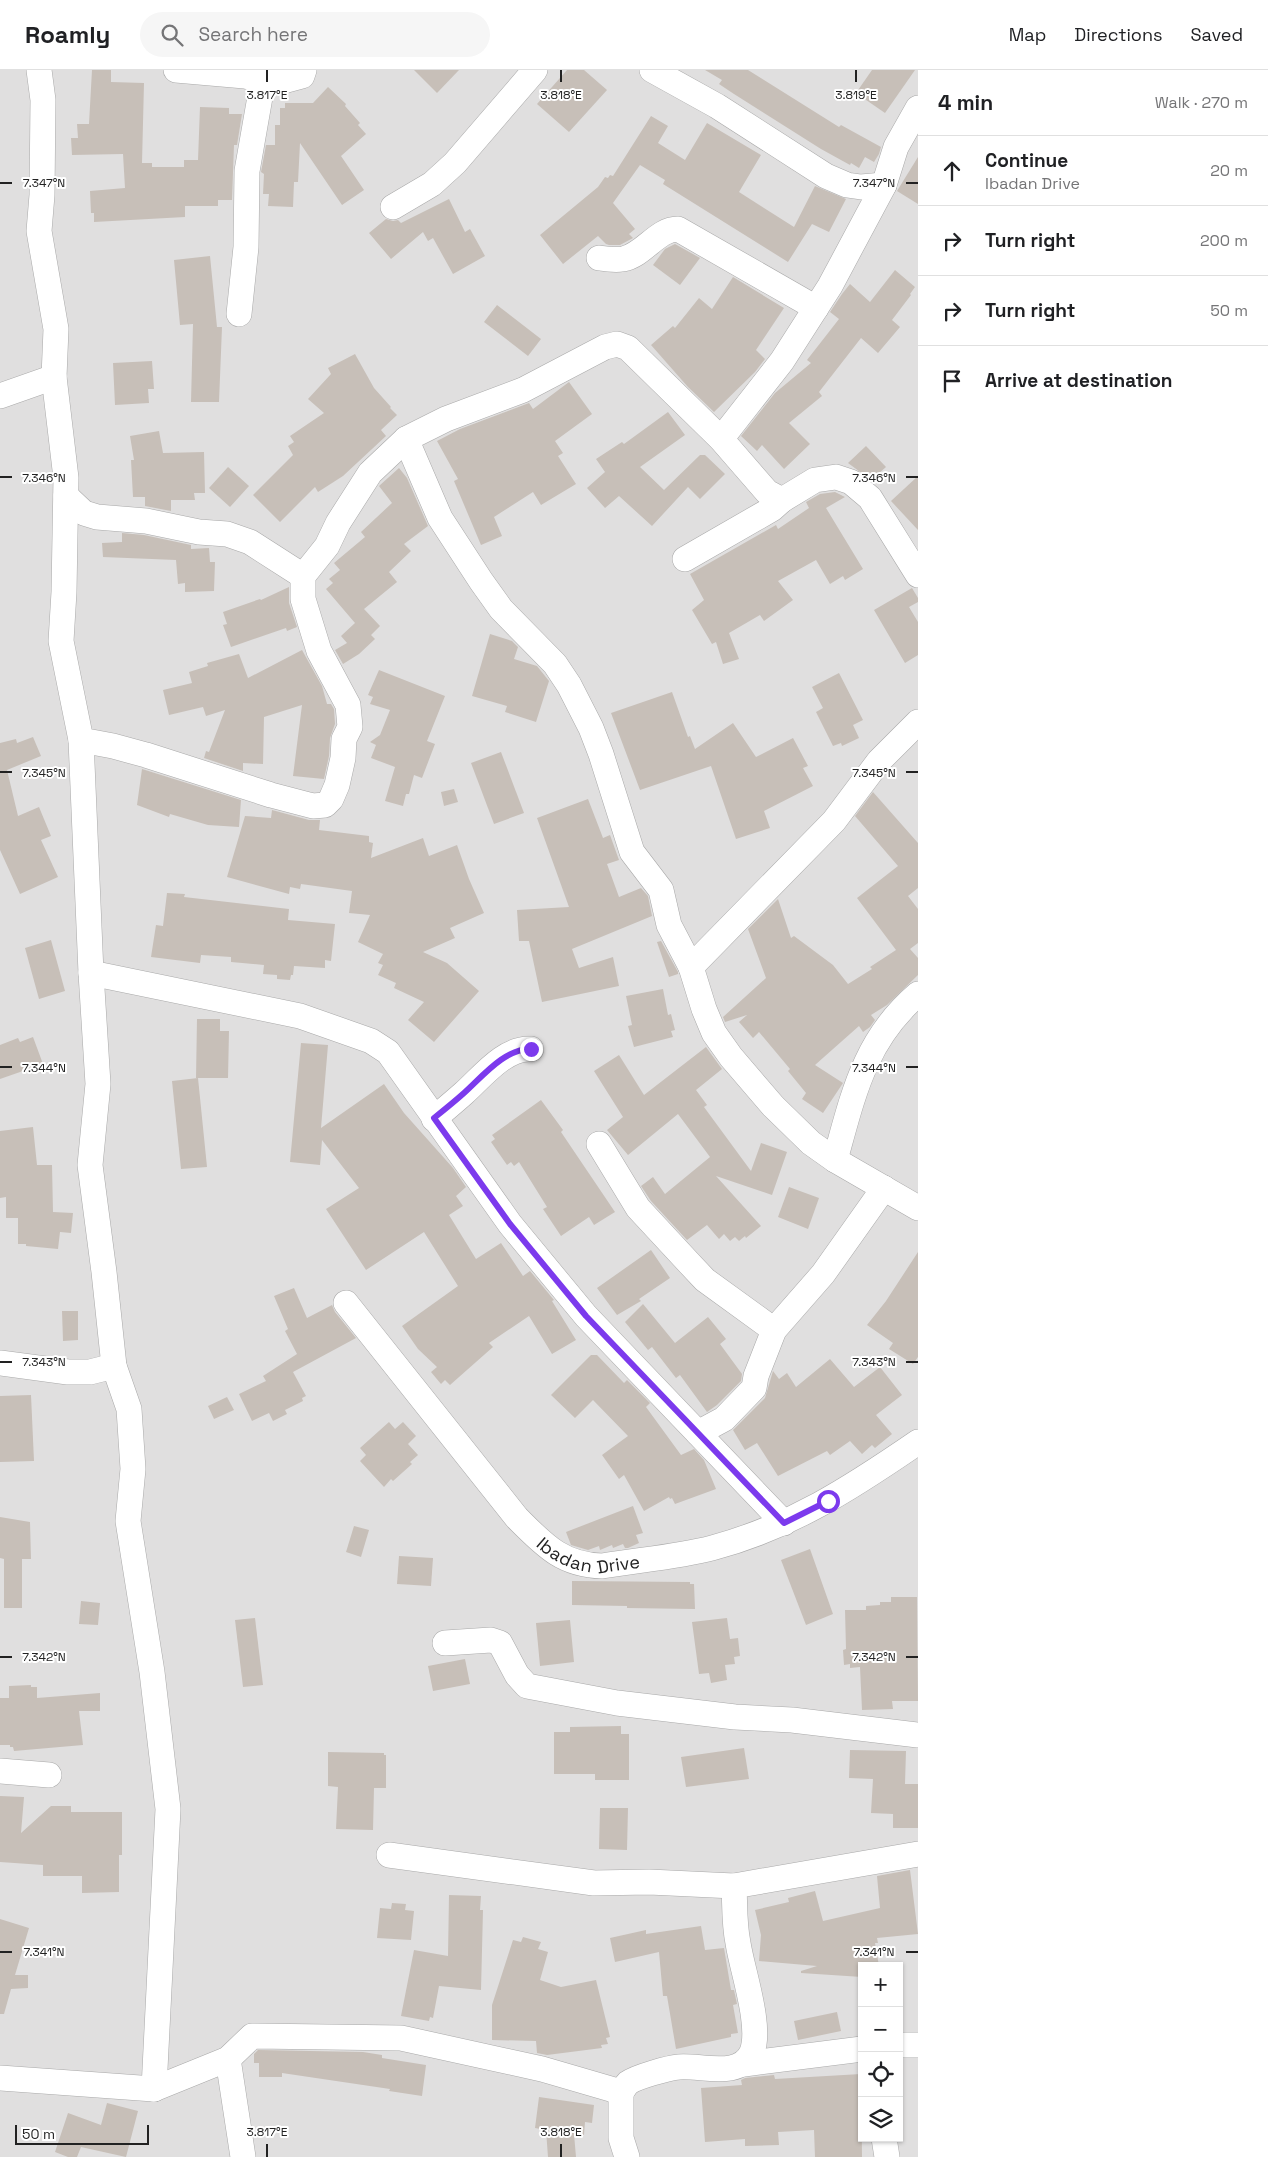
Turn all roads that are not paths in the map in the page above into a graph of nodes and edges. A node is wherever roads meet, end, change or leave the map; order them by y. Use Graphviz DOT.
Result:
graph roads {
  1 [pos="39,70"];
  2 [pos="176,70"];
  3 [pos="304,70"];
  4 [pos="535,70"];
  5 [pos="652,70"];
  6 [pos="263,80"];
  7 [pos="918,108"];
  8 [pos="884,185"];
  9 [pos="393,207"];
  10 [pos="599,258"];
  11 [pos="816,308"];
  12 [pos="239,314"];
  13 [pos="54,377"];
  14 [pos="0,396"];
  15 [pos="406,439"];
  16 [pos="722,439"];
  17 [pos="66,496"];
  18 [pos="782,500"];
  19 [pos="685,559"];
  20 [pos="303,576"];
  21 [pos="918,576"];
  22 [pos="918,722"];
  23 [pos="82,740"];
  24 [pos="691,967"];
  25 [pos="91,973"];
  26 [pos="918,994"];
  27 [pos="531,1049"];
  28 [pos="434,1118"];
  29 [pos="599,1144"];
  30 [pos="835,1160"];
  31 [pos="884,1188"];
  32 [pos="918,1208"];
  33 [pos="346,1303"];
  34 [pos="774,1330"];
  35 [pos="0,1363"];
  36 [pos="114,1366"];
  37 [pos="698,1433"];
  38 [pos="918,1442"];
  39 [pos="784,1523"];
  40 [pos="445,1643"];
  41 [pos="918,1735"];
  42 [pos="0,1771"];
  43 [pos="48,1775"];
  44 [pos="918,1854"];
  45 [pos="389,1855"];
  46 [pos="734,1886"];
  47 [pos="903,2045"];
  48 [pos="918,2046"];
  49 [pos="858,2050"];
  50 [pos="228,2059"];
  51 [pos="744,2064"];
  52 [pos="0,2078"];
  53 [pos="154,2089"];
  54 [pos="621,2092"];
  55 [pos="885,2142"];
  56 [pos="243,2157"];
  57 [pos="626,2157"];
  58 [pos="887,2157"];
  1 -- 13 [label="street"];
  2 -- 6 [label="street"];
  3 -- 6 [label="street"];
  4 -- 9 [label="street"];
  5 -- 8 [label="street"];
  6 -- 12 [label="street"];
  7 -- 8 [label="street"];
  8 -- 11 [label="street"];
  10 -- 11 [label="street"];
  11 -- 16 [label="street"];
  13 -- 14 [label="street"];
  13 -- 17 [label="street"];
  15 -- 16 [label="street"];
  15 -- 20 [label="street"];
  15 -- 24 [label="street"];
  16 -- 18 [label="street"];
  17 -- 20 [label="street"];
  17 -- 23 [label="street"];
  18 -- 19 [label="street"];
  18 -- 21 [label="street"];
  20 -- 23 [label="street"];
  22 -- 24 [label="street"];
  23 -- 25 [label="street"];
  24 -- 30 [label="street"];
  25 -- 28 [label="street"];
  25 -- 36 [label="street"];
  26 -- 30 [label="street"];
  27 -- 28 [label="street"];
  28 -- 37 [label="street"];
  29 -- 34 [label="street"];
  30 -- 31 [label="street"];
  31 -- 32 [label="street"];
  31 -- 34 [label="street"];
  33 -- 39 [label="street, Ibadan Drive"];
  34 -- 37 [label="street"];
  35 -- 36 [label="street"];
  36 -- 53 [label="street"];
  37 -- 39 [label="street"];
  38 -- 39 [label="street, Ibadan Drive"];
  40 -- 41 [label="street"];
  42 -- 43 [label="street"];
  44 -- 46 [label="street"];
  45 -- 46 [label="street"];
  46 -- 51 [label="street"];
  47 -- 48 [label="street"];
  49 -- 51 [label="street"];
  50 -- 53 [label="street"];
  50 -- 54 [label="street"];
  50 -- 56 [label="street"];
  51 -- 54 [label="street"];
  52 -- 53 [label="street"];
  54 -- 57 [label="street"];
  55 -- 58 [label="street"];
}
